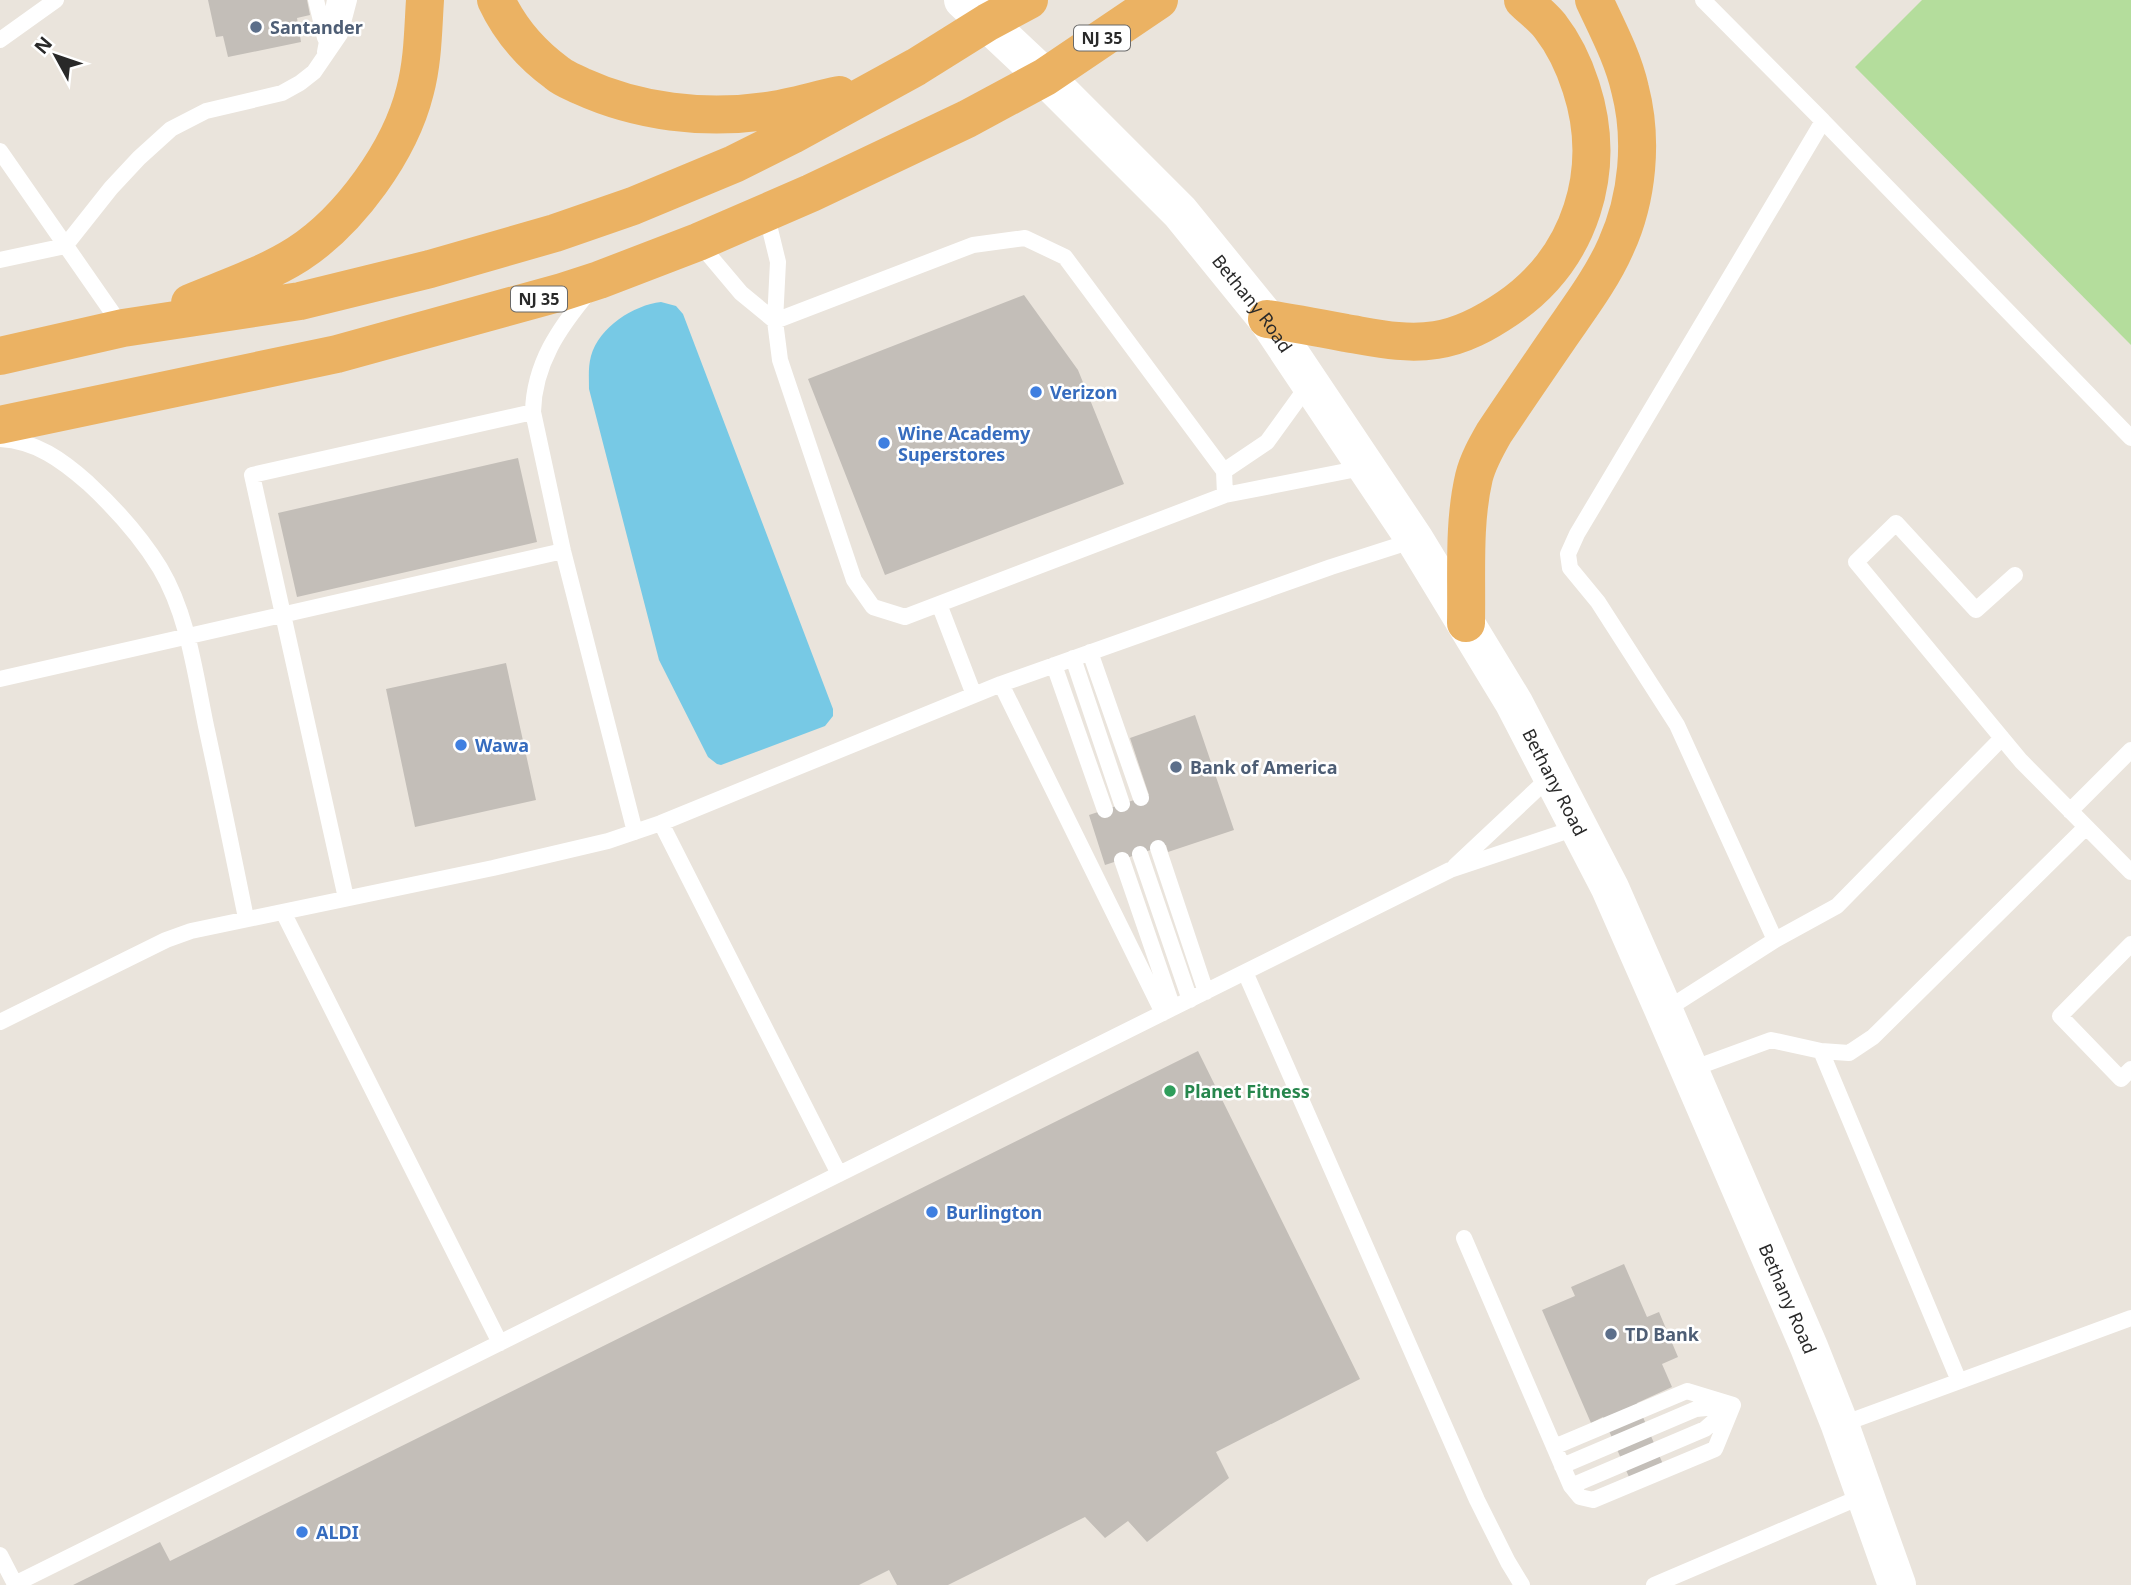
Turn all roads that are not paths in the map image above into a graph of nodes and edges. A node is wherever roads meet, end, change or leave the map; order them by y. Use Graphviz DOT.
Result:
graph roads {
  1 [pos="56,0"];
  2 [pos="316,0"];
  3 [pos="335,0"];
  4 [pos="349,0"];
  5 [pos="425,0"];
  6 [pos="496,0"];
  7 [pos="1029,0"];
  8 [pos="1159,0"];
  9 [pos="1523,0"];
  10 [pos="1594,0"];
  11 [pos="1703,0"];
  12 [pos="975,11"];
  13 [pos="0,40"];
  14 [pos="325,51"];
  15 [pos="1045,77"];
  16 [pos="879,86"];
  17 [pos="1823,121"];
  18 [pos="0,151"];
  19 [pos="766,213"];
  20 [pos="698,242"];
  21 [pos="65,246"];
  22 [pos="0,260"];
  23 [pos="599,280"];
  24 [pos="1267,319"];
  25 [pos="775,321"];
  26 [pos="130,327"];
  27 [pos="0,356"];
  28 [pos="1310,382"];
  29 [pos="533,412"];
  30 [pos="0,425"];
  31 [pos="2131,438"];
  32 [pos="0,439"];
  33 [pos="1368,467"];
  34 [pos="1224,471"];
  35 [pos="1225,495"];
  36 [pos="1415,540"];
  37 [pos="563,551"];
  38 [pos="2015,575"];
  39 [pos="939,604"];
  40 [pos="284,615"];
  41 [pos="1466,623"];
  42 [pos="188,637"];
  43 [pos="1090,652"];
  44 [pos="1073,658"];
  45 [pos="1054,665"];
  46 [pos="0,680"];
  47 [pos="1001,684"];
  48 [pos="974,695"];
  49 [pos="2002,738"];
  50 [pos="2131,750"];
  51 [pos="1552,775"];
  52 [pos="1141,798"];
  53 [pos="1122,804"];
  54 [pos="1105,810"];
  55 [pos="2070,811"];
  56 [pos="661,823"];
  57 [pos="1579,827"];
  58 [pos="2086,827"];
  59 [pos="635,832"];
  60 [pos="1158,848"];
  61 [pos="1140,854"];
  62 [pos="1122,860"];
  63 [pos="1450,870"];
  64 [pos="2131,872"];
  65 [pos="346,898"];
  66 [pos="283,912"];
  67 [pos="246,918"];
  68 [pos="1775,940"];
  69 [pos="2131,944"];
  70 [pos="1245,972"];
  71 [pos="1206,992"];
  72 [pos="1190,1000"];
  73 [pos="1168,1010"];
  74 [pos="1664,1011"];
  75 [pos="0,1022"];
  76 [pos="1821,1051"];
  77 [pos="2131,1069"];
  78 [pos="1689,1070"];
  79 [pos="839,1174"];
  80 [pos="1464,1238"];
  81 [pos="2131,1318"];
  82 [pos="500,1343"];
  83 [pos="1959,1381"];
  84 [pos="1733,1405"];
  85 [pos="1840,1425"];
  86 [pos="1554,1447"];
  87 [pos="1562,1466"];
  88 [pos="1865,1496"];
  89 [pos="0,1555"];
  90 [pos="1522,1585"];
  91 [pos="1654,1585"];
  92 [pos="1897,1585"];
  1 -- 13 [label="lane"];
  2 -- 14 [label="lane"];
  3 -- 14 [label="lane"];
  4 -- 14 [label="lane"];
  5 -- 26 [label="highway"];
  6 -- 16 [label="highway"];
  7 -- 12 [label="highway"];
  8 -- 15 [label="highway, NJ 35"];
  9 -- 24 [label="highway"];
  10 -- 41 [label="highway"];
  11 -- 17 [label="lane"];
  12 -- 15 [label="street, Bethany Road"];
  12 -- 16 [label="highway"];
  14 -- 21 [label="lane"];
  15 -- 19 [label="highway, NJ 35"];
  15 -- 24 [label="street, Bethany Road"];
  16 -- 26 [label="highway"];
  17 -- 31 [label="lane"];
  17 -- 68 [label="lane"];
  18 -- 21 [label="lane"];
  19 -- 20 [label="highway, NJ 35"];
  19 -- 25 [label="lane"];
  20 -- 23 [label="highway, NJ 35"];
  20 -- 25 [label="lane"];
  21 -- 22 [label="lane"];
  21 -- 26 [label="lane"];
  23 -- 29 [label="lane"];
  23 -- 30 [label="highway, NJ 35"];
  24 -- 28 [label="street, Bethany Road"];
  25 -- 34 [label="lane"];
  25 -- 39 [label="lane"];
  26 -- 27 [label="highway"];
  28 -- 33 [label="street, Bethany Road"];
  28 -- 34 [label="lane"];
  29 -- 37 [label="lane"];
  29 -- 40 [label="lane"];
  32 -- 42 [label="lane"];
  33 -- 35 [label="lane"];
  33 -- 36 [label="street, Bethany Road"];
  34 -- 35 [label="lane"];
  35 -- 39 [label="lane"];
  36 -- 41 [label="street, Bethany Road"];
  36 -- 43 [label="lane"];
  37 -- 40 [label="lane"];
  37 -- 59 [label="lane"];
  38 -- 49 [label="lane"];
  39 -- 48 [label="lane"];
  40 -- 42 [label="lane"];
  40 -- 65 [label="lane"];
  41 -- 51 [label="street, Bethany Road"];
  42 -- 46 [label="lane"];
  42 -- 67 [label="lane"];
  43 -- 44 [label="lane"];
  43 -- 52 [label="lane"];
  44 -- 45 [label="lane"];
  44 -- 53 [label="lane"];
  45 -- 47 [label="lane"];
  45 -- 54 [label="lane"];
  47 -- 48 [label="lane"];
  47 -- 73 [label="lane"];
  48 -- 56 [label="lane"];
  49 -- 55 [label="lane"];
  49 -- 68 [label="lane"];
  50 -- 55 [label="lane"];
  51 -- 57 [label="street, Bethany Road"];
  51 -- 63 [label="lane"];
  55 -- 58 [label="lane"];
  56 -- 59 [label="lane"];
  56 -- 79 [label="lane"];
  57 -- 63 [label="lane"];
  57 -- 74 [label="street, Bethany Road"];
  58 -- 64 [label="lane"];
  58 -- 76 [label="lane"];
  59 -- 65 [label="lane"];
  60 -- 71 [label="lane"];
  61 -- 72 [label="lane"];
  62 -- 73 [label="lane"];
  63 -- 70 [label="lane"];
  65 -- 66 [label="lane"];
  66 -- 67 [label="lane"];
  66 -- 82 [label="lane"];
  67 -- 75 [label="lane"];
  68 -- 74 [label="lane"];
  69 -- 77 [label="lane"];
  70 -- 71 [label="lane"];
  70 -- 90 [label="lane"];
  71 -- 72 [label="lane"];
  72 -- 73 [label="lane"];
  73 -- 79 [label="lane"];
  74 -- 78 [label="street, Bethany Road"];
  76 -- 78 [label="lane"];
  76 -- 83 [label="lane"];
  78 -- 85 [label="street, Bethany Road"];
  79 -- 82 [label="lane"];
  80 -- 86 [label="lane"];
  81 -- 83 [label="lane"];
  82 -- 89 [label="lane"];
  83 -- 85 [label="lane"];
  84 -- 86 [label="lane"];
  84 -- 87 [label="lane"];
  84 -- 87 [label="lane"];
  85 -- 88 [label="street, Bethany Road"];
  86 -- 87 [label="lane"];
  88 -- 91 [label="lane"];
  88 -- 92 [label="street, Bethany Road"];
}
